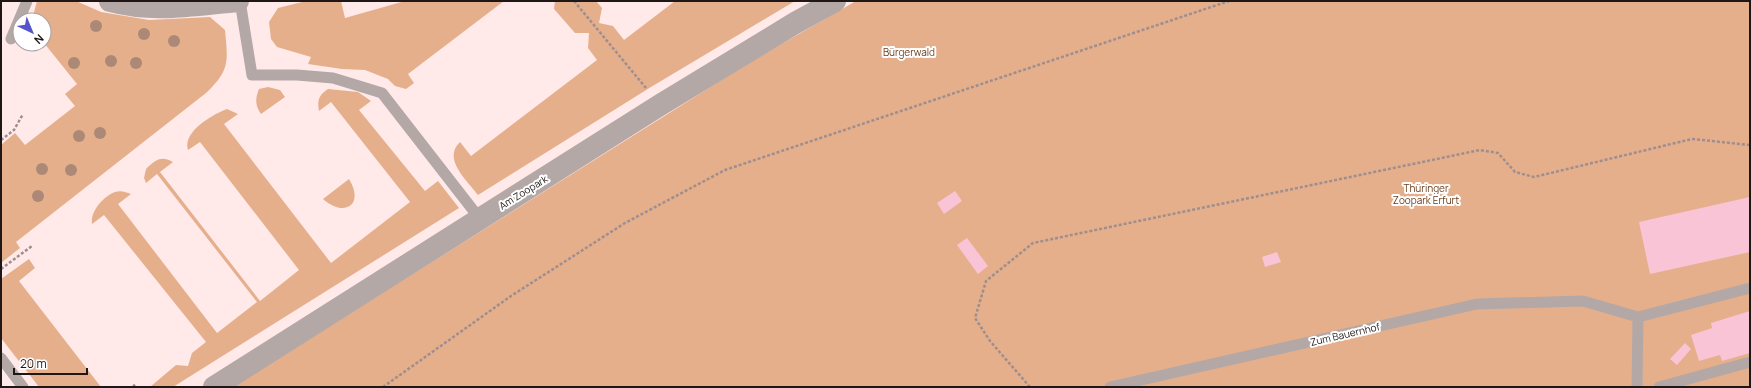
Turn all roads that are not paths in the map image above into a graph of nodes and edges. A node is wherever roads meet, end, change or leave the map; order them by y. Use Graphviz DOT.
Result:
graph roads {
  1 [pos="27,1"];
  2 [pos="110,1"];
  3 [pos="239,1"];
  4 [pos="835,1"];
  5 [pos="11,39"];
  6 [pos="480,219"];
  7 [pos="1750,288"];
  8 [pos="1638,317"];
  9 [pos="1,358"];
  10 [pos="1750,362"];
  11 [pos="1681,384"];
  12 [pos="23,387"];
  13 [pos="214,387"];
  14 [pos="1110,387"];
  15 [pos="1637,387"];
  16 [pos="1659,387"];
  1 -- 5 [label="lane"];
  2 -- 3 [label="street"];
  3 -- 6 [label="lane"];
  4 -- 6 [label="street, Am Zoopark"];
  6 -- 13 [label="street, Am Zoopark"];
  7 -- 8 [label="lane"];
  8 -- 14 [label="lane, Zum Bauernhof"];
  8 -- 15 [label="lane"];
  9 -- 12 [label="lane"];
  10 -- 11 [label="lane"];
  11 -- 16 [label="lane"];
}
